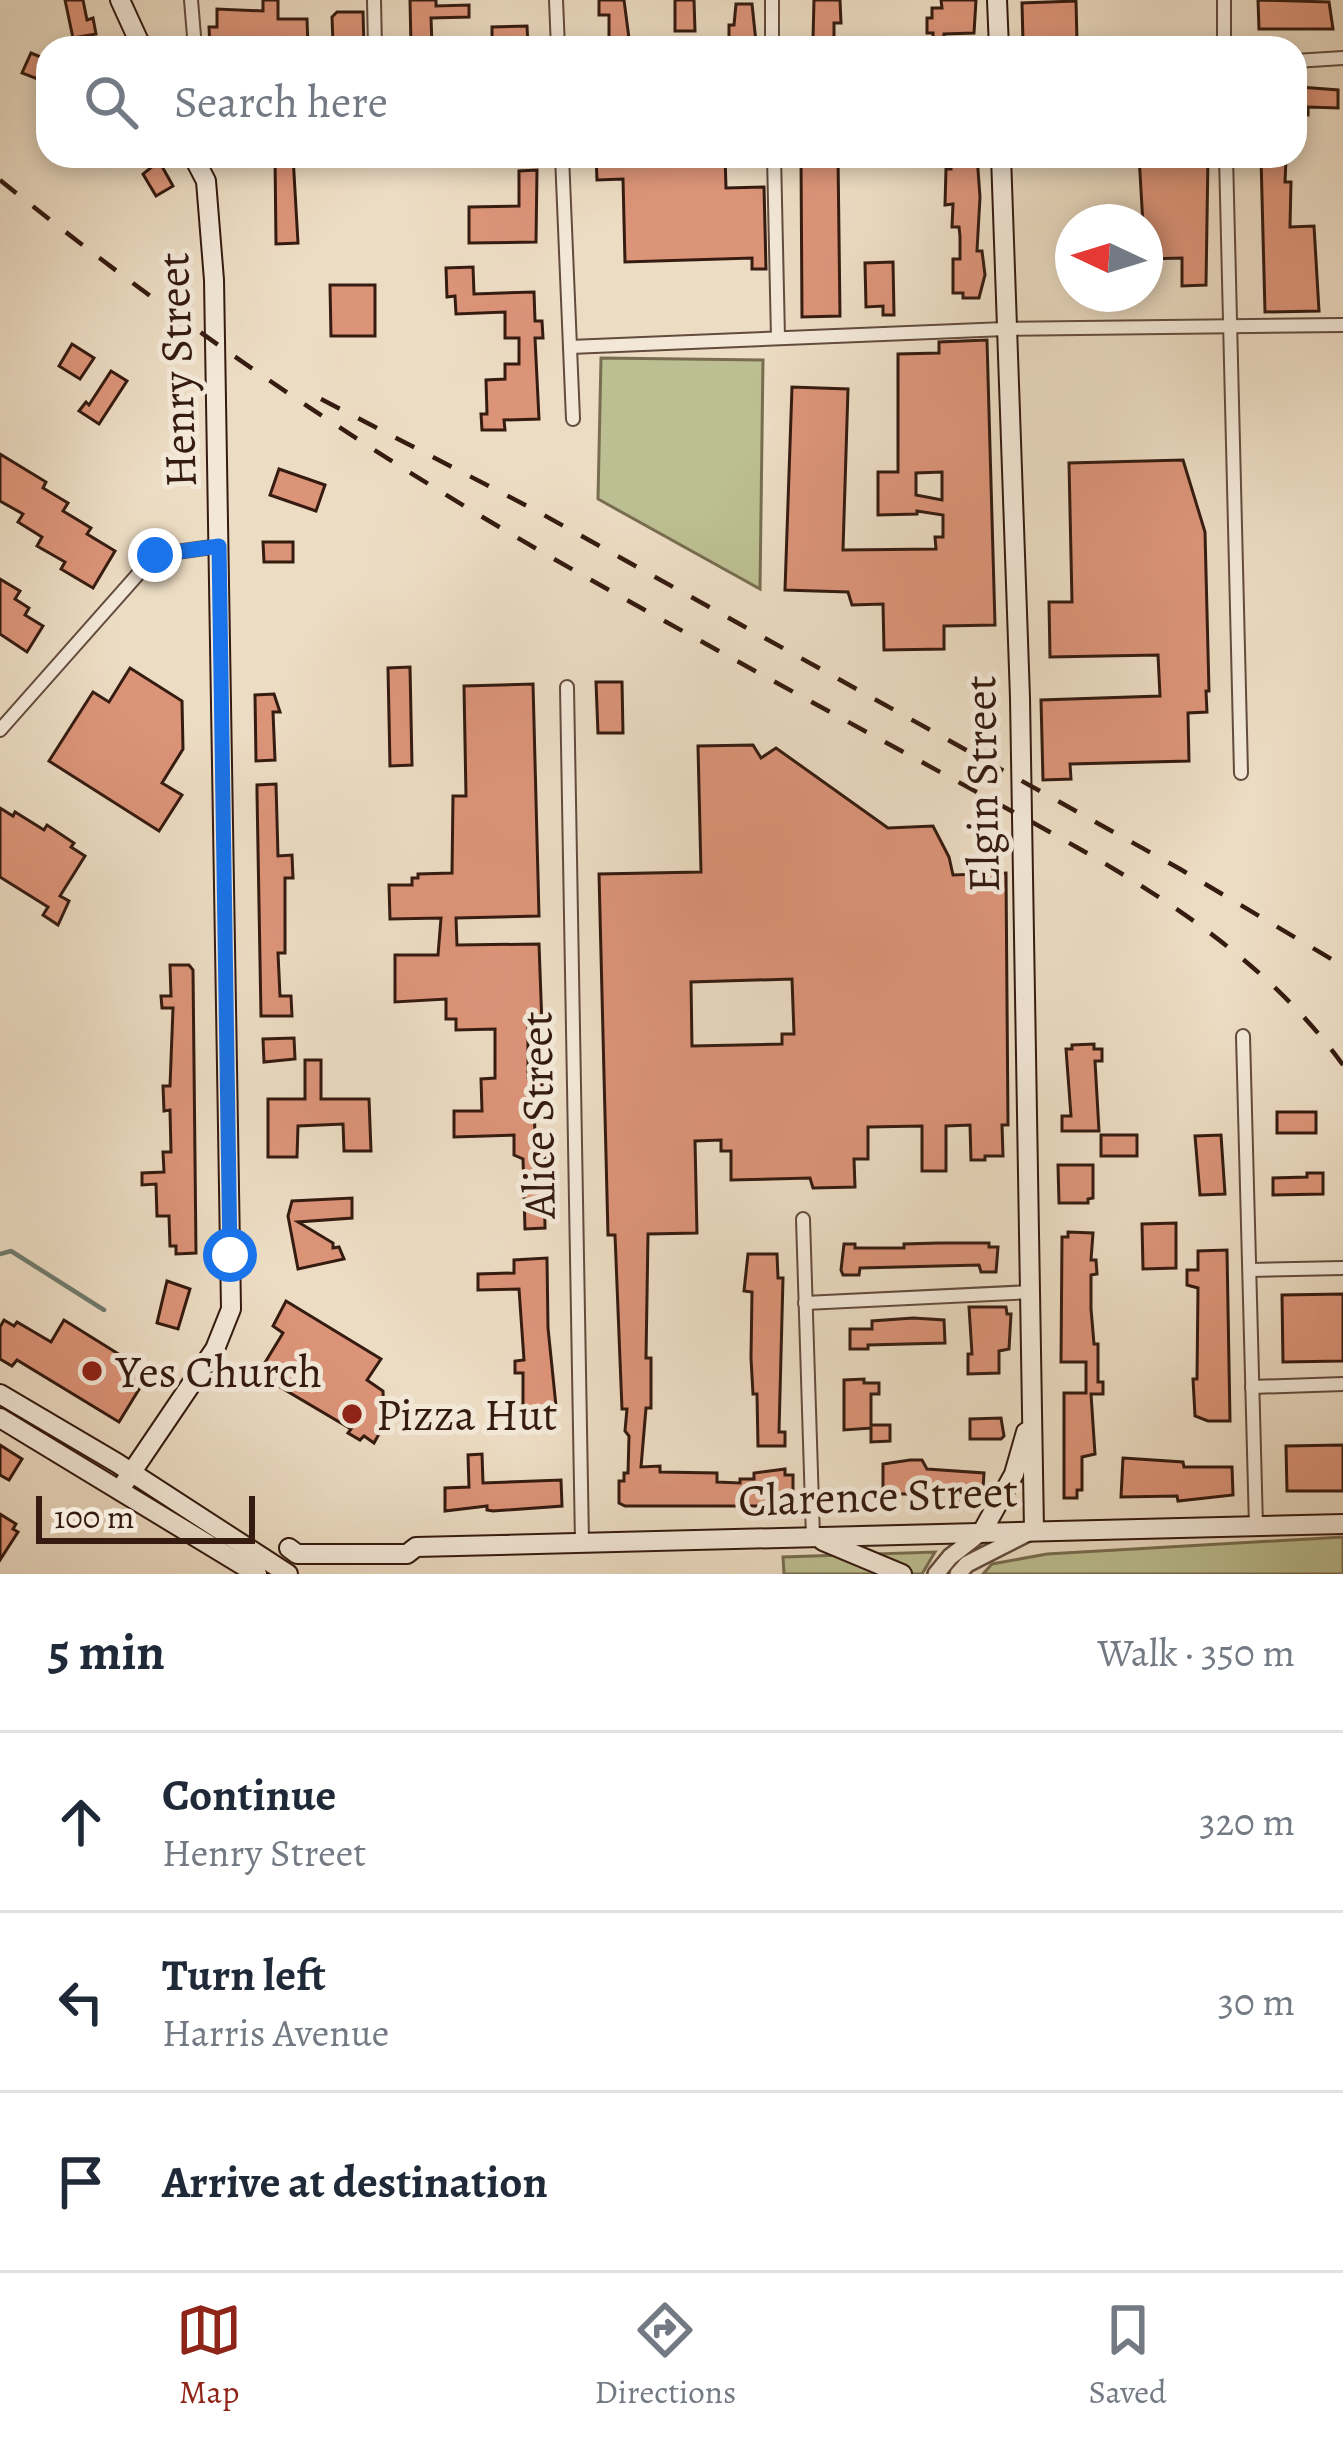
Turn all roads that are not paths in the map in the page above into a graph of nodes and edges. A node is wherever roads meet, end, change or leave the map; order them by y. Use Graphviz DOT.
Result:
graph roads {
  1 [pos="120,0"];
  2 [pos="191,0"];
  3 [pos="374,0"];
  4 [pos="556,0"];
  5 [pos="772,0"];
  6 [pos="998,0"];
  7 [pos="1224,0"];
  8 [pos="136,36"];
  9 [pos="194,36"];
  10 [pos="375,36"];
  11 [pos="558,36"];
  12 [pos="772,36"];
  13 [pos="999,36"];
  14 [pos="1224,36"];
  15 [pos="1343,58"];
  16 [pos="1307,60"];
  17 [pos="199,168"];
  18 [pos="563,168"];
  19 [pos="774,168"];
  20 [pos="1001,168"];
  21 [pos="1226,168"];
  22 [pos="1343,325"];
  23 [pos="1230,327"];
  24 [pos="1005,329"];
  25 [pos="778,338"];
  26 [pos="570,347"];
  27 [pos="573,419"];
  28 [pos="219,546"];
  29 [pos="567,687"];
  30 [pos="0,730"];
  31 [pos="1241,773"];
  32 [pos="1243,1036"];
  33 [pos="803,1219"];
  34 [pos="1343,1268"];
  35 [pos="1250,1270"];
  36 [pos="1030,1292"];
  37 [pos="805,1303"];
  38 [pos="1343,1384"];
  39 [pos="1252,1387"];
  40 [pos="0,1394"];
  41 [pos="1032,1411"];
  42 [pos="0,1418"];
  43 [pos="126,1480"];
  44 [pos="1343,1524"];
  45 [pos="1256,1526"];
  46 [pos="1034,1530"];
  47 [pos="982,1532"];
  48 [pos="813,1537"];
  49 [pos="582,1542"];
  50 [pos="254,1566"];
  51 [pos="288,1574"];
  52 [pos="902,1574"];
  53 [pos="936,1574"];
  54 [pos="958,1574"];
  1 -- 8 [label="main road"];
  2 -- 9 [label="street"];
  3 -- 10 [label="street"];
  4 -- 11 [label="street"];
  5 -- 12 [label="street"];
  6 -- 13 [label="main road"];
  7 -- 14 [label="street"];
  15 -- 16 [label="street"];
  17 -- 28 [label="main road, Henry Street"];
  18 -- 26 [label="street"];
  19 -- 25 [label="street"];
  20 -- 24 [label="main road, Elgin Street"];
  21 -- 23 [label="street"];
  22 -- 23 [label="street"];
  23 -- 24 [label="street"];
  23 -- 31 [label="street"];
  24 -- 25 [label="street"];
  24 -- 36 [label="main road, Elgin Street"];
  25 -- 26 [label="street"];
  26 -- 27 [label="street"];
  28 -- 30 [label="street"];
  28 -- 43 [label="main road, Henry Street"];
  29 -- 49 [label="street, Alice Street"];
  32 -- 35 [label="street"];
  33 -- 37 [label="street"];
  34 -- 35 [label="street"];
  35 -- 39 [label="street"];
  36 -- 37 [label="street"];
  36 -- 41 [label="main road, Elgin Street"];
  37 -- 48 [label="street"];
  38 -- 39 [label="street"];
  39 -- 45 [label="street"];
  40 -- 43 [label="main road"];
  41 -- 46 [label="main road, Elgin Street"];
  41 -- 47 [label="main road, Elgin Street"];
  42 -- 43 [label="main road"];
  43 -- 50 [label="main road"];
  44 -- 45 [label="main road, Clarence Street"];
  45 -- 46 [label="main road, Clarence Street"];
  46 -- 47 [label="main road, Clarence Street"];
  46 -- 54 [label="street"];
  47 -- 48 [label="main road, Clarence Street"];
  47 -- 53 [label="street"];
  48 -- 49 [label="main road, Clarence Street"];
  48 -- 52 [label="main road"];
  49 -- 50 [label="main road, Clarence Street"];
  50 -- 51 [label="main road"];
}
